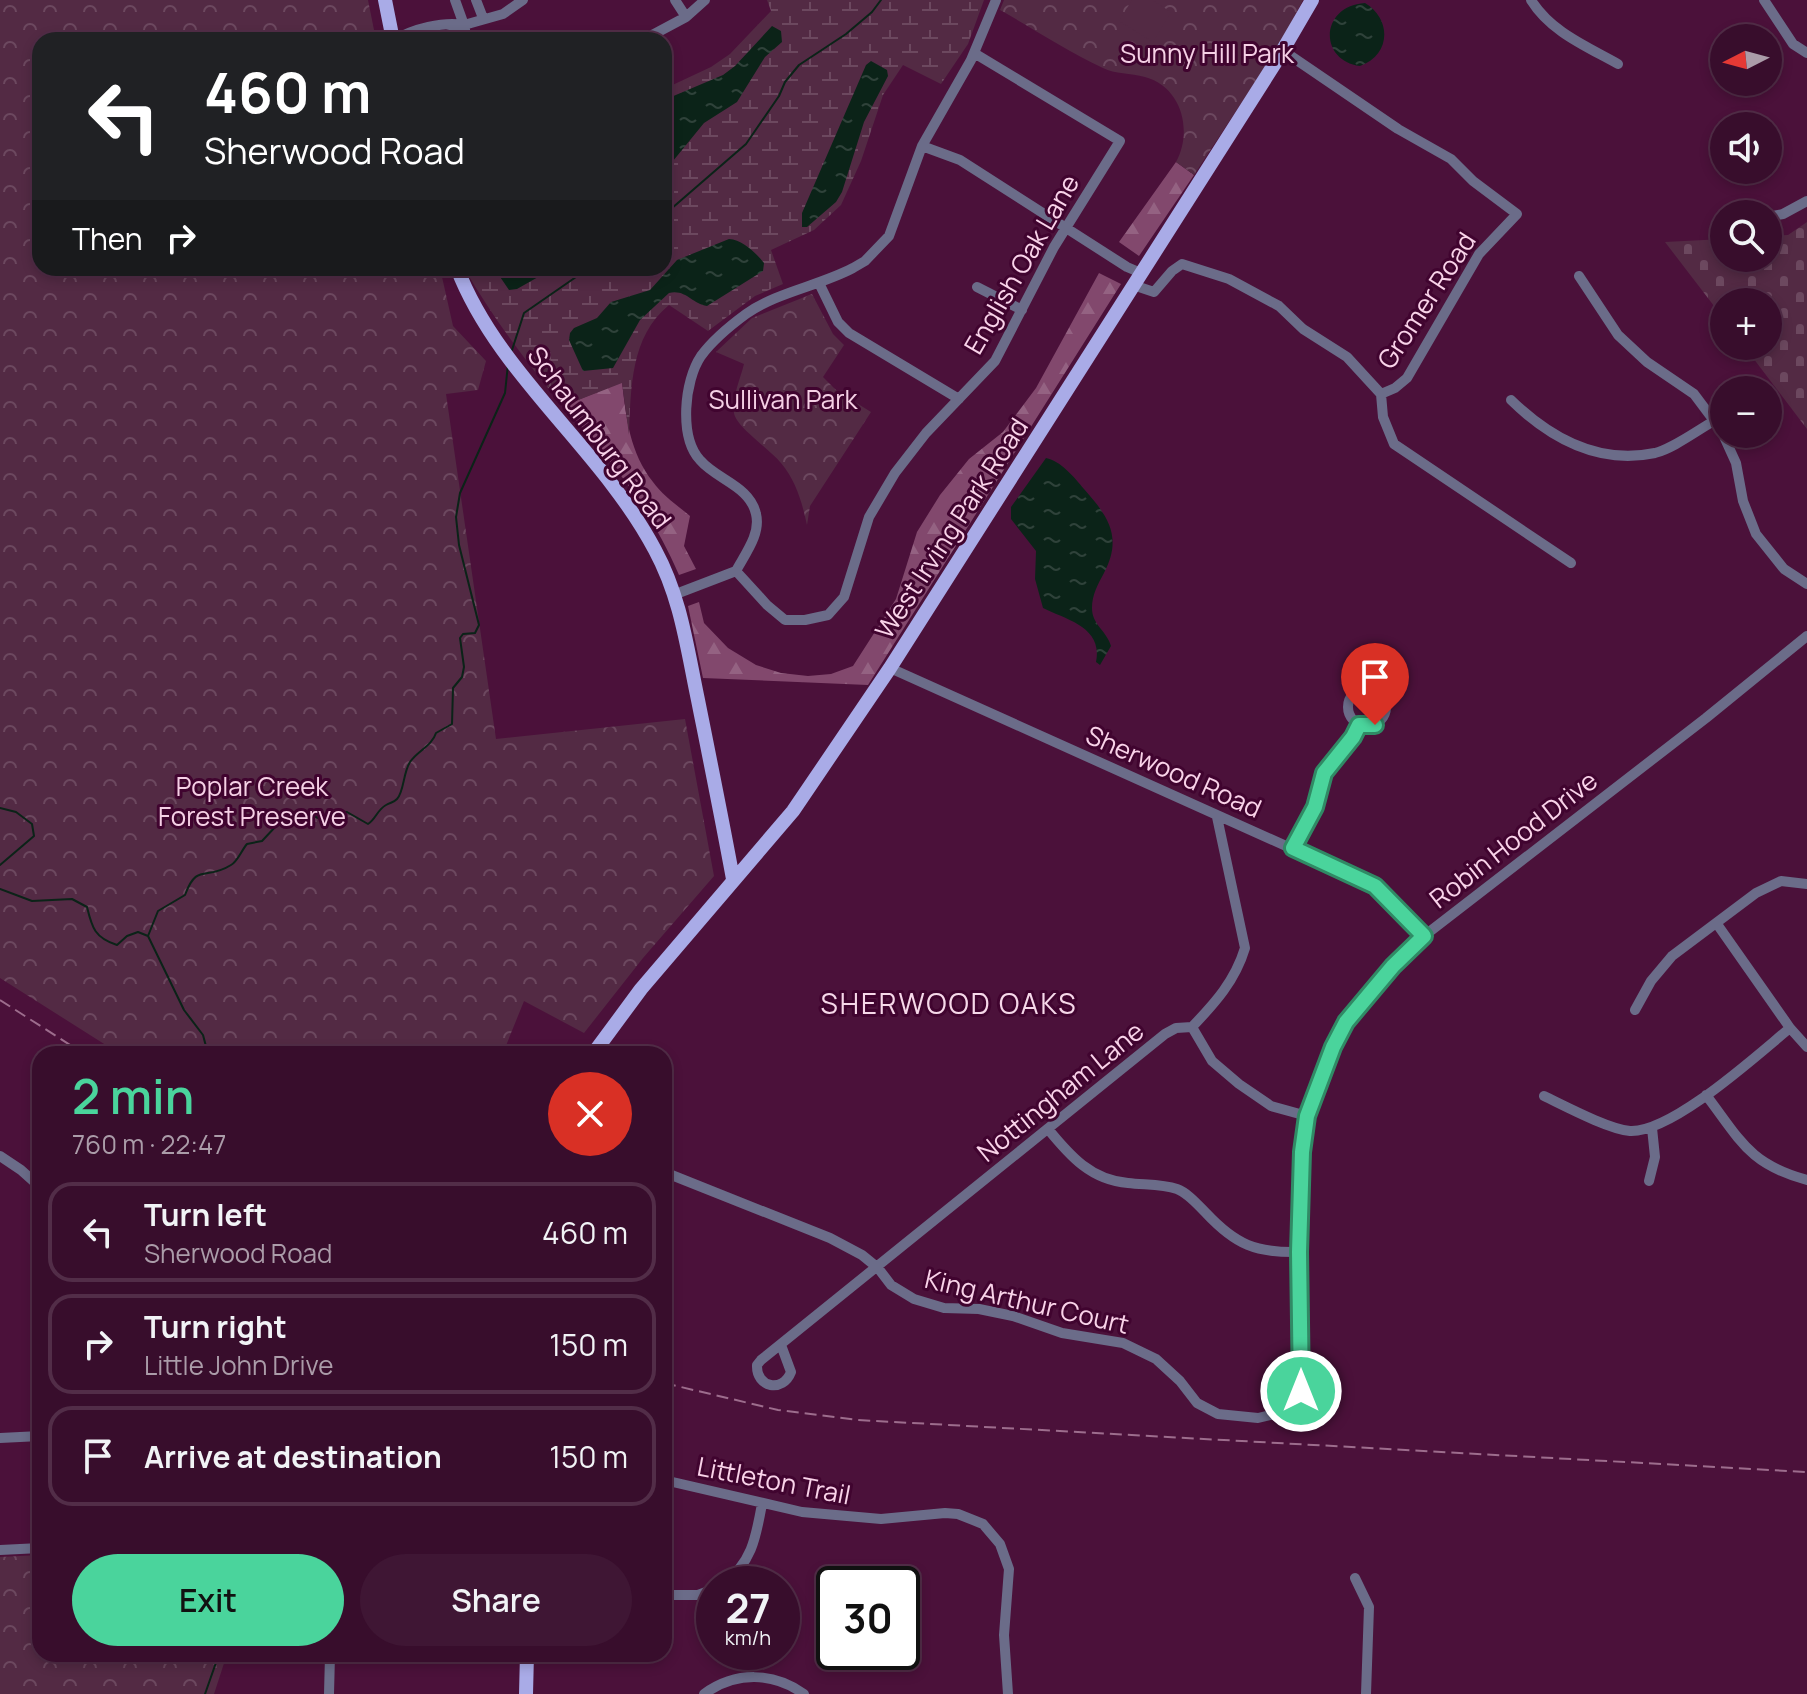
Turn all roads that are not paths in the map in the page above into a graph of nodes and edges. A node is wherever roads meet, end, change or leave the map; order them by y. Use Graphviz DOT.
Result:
graph roads {
  1 [pos="385,0"];
  2 [pos="455,0"];
  3 [pos="476,0"];
  4 [pos="523,0"];
  5 [pos="675,0"];
  6 [pos="705,0"];
  7 [pos="996,0"];
  8 [pos="1312,0"];
  9 [pos="1531,0"];
  10 [pos="1764,0"];
  11 [pos="686,17"];
  12 [pos="483,18"];
  13 [pos="464,25"];
  14 [pos="392,32"];
  15 [pos="414,32"];
  16 [pos="457,32"];
  17 [pos="465,32"];
  18 [pos="658,32"];
  19 [pos="1282,50"];
  20 [pos="974,53"];
  21 [pos="1807,53"];
  22 [pos="1618,64"];
  23 [pos="922,146"];
  24 [pos="1807,201"];
  25 [pos="1782,214"];
  26 [pos="1067,228"];
  27 [pos="461,276"];
  28 [pos="1579,276"];
  29 [pos="1137,279"];
  30 [pos="819,283"];
  31 [pos="977,287"];
  32 [pos="1022,310"];
  33 [pos="1381,394"];
  34 [pos="959,399"];
  35 [pos="1511,400"];
  36 [pos="1710,416"];
  37 [pos="1710,423"];
  38 [pos="1729,448"];
  39 [pos="1571,563"];
  40 [pos="736,571"];
  41 [pos="1807,584"];
  42 [pos="676,594"];
  43 [pos="1807,636"];
  44 [pos="890,668"];
  45 [pos="1359,725"];
  46 [pos="1217,817"];
  47 [pos="726,840"];
  48 [pos="761,847"];
  49 [pos="1293,848"];
  50 [pos="733,879"];
  51 [pos="1807,884"];
  52 [pos="1717,924"];
  53 [pos="1424,936"];
  54 [pos="1635,1010"];
  55 [pos="1192,1027"];
  56 [pos="1790,1028"];
  57 [pos="599,1046"];
  58 [pos="1807,1047"];
  59 [pos="1706,1095"];
  60 [pos="1544,1096"];
  61 [pos="1307,1116"];
  62 [pos="1652,1128"];
  63 [pos="1048,1129"];
  64 [pos="0,1156"];
  65 [pos="672,1175"];
  66 [pos="32,1180"];
  67 [pos="1807,1180"];
  68 [pos="1649,1181"];
  69 [pos="1299,1252"];
  70 [pos="878,1268"];
  71 [pos="781,1345"];
  72 [pos="1291,1410"];
  73 [pos="32,1436"];
  74 [pos="0,1438"];
  75 [pos="672,1482"];
  76 [pos="762,1504"];
  77 [pos="32,1548"];
  78 [pos="0,1550"];
  79 [pos="744,1566"];
  80 [pos="1355,1578"];
  81 [pos="672,1595"];
  82 [pos="696,1595"];
  83 [pos="330,1662"];
  84 [pos="527,1662"];
  85 [pos="329,1694"];
  86 [pos="526,1694"];
  87 [pos="704,1694"];
  88 [pos="804,1694"];
  89 [pos="1008,1694"];
  90 [pos="1366,1694"];
  1 -- 14 [label="main road"];
  2 -- 13 [label="street"];
  3 -- 12 [label="street"];
  4 -- 12 [label="street"];
  5 -- 11 [label="street"];
  6 -- 11 [label="street"];
  7 -- 20 [label="street"];
  8 -- 19 [label="main road, West Irving Park Road"];
  9 -- 22 [label="street"];
  10 -- 21 [label="street"];
  11 -- 18 [label="street"];
  12 -- 13 [label="street"];
  13 -- 15 [label="street"];
  13 -- 16 [label="street"];
  13 -- 17 [label="street"];
  19 -- 29 [label="main road, West Irving Park Road"];
  19 -- 33 [label="street, Gromer Road"];
  20 -- 23 [label="street"];
  20 -- 26 [label="street, English Oak Lane"];
  23 -- 26 [label="street"];
  23 -- 30 [label="street"];
  24 -- 25 [label="street"];
  26 -- 29 [label="street"];
  26 -- 32 [label="street, English Oak Lane"];
  27 -- 42 [label="main road, Schaumburg Road"];
  28 -- 36 [label="street"];
  29 -- 33 [label="street, Gromer Road"];
  29 -- 44 [label="main road, West Irving Park Road"];
  30 -- 34 [label="street"];
  30 -- 40 [label="street"];
  31 -- 32 [label="street"];
  32 -- 34 [label="street, English Oak Lane"];
  33 -- 39 [label="street"];
  34 -- 40 [label="street, English Oak Lane"];
  35 -- 37 [label="street"];
  38 -- 41 [label="street"];
  40 -- 42 [label="street"];
  42 -- 47 [label="main road, Schaumburg Road"];
  43 -- 53 [label="street, Robin Hood Drive"];
  44 -- 46 [label="street, Sherwood Road"];
  44 -- 48 [label="main road, West Irving Park Road"];
  45 -- 49 [label="street"];
  46 -- 49 [label="street, Sherwood Road"];
  46 -- 55 [label="street, Nottingham Lane"];
  47 -- 48 [label="main road"];
  47 -- 50 [label="main road, Schaumburg Road"];
  48 -- 50 [label="main road, West Irving Park Road"];
  49 -- 53 [label="street, Sherwood Road"];
  50 -- 57 [label="main road, West Irving Park Road"];
  51 -- 52 [label="street"];
  52 -- 54 [label="street"];
  52 -- 56 [label="street"];
  53 -- 61 [label="street, Robin Hood Drive"];
  55 -- 61 [label="street"];
  55 -- 63 [label="street, Nottingham Lane"];
  56 -- 58 [label="street"];
  56 -- 59 [label="street"];
  59 -- 62 [label="street"];
  59 -- 67 [label="street"];
  60 -- 62 [label="street"];
  61 -- 69 [label="street, Robin Hood Drive"];
  62 -- 68 [label="street"];
  63 -- 69 [label="street"];
  63 -- 70 [label="street, Nottingham Lane"];
  64 -- 66 [label="street"];
  65 -- 70 [label="street, King Arthur Court"];
  69 -- 72 [label="street, Robin Hood Drive"];
  70 -- 71 [label="street, Nottingham Lane"];
  70 -- 72 [label="street, King Arthur Court"];
  73 -- 74 [label="street"];
  75 -- 76 [label="street, Littleton Trail"];
  76 -- 79 [label="street"];
  76 -- 89 [label="street, Littleton Trail"];
  77 -- 78 [label="street"];
  80 -- 90 [label="street"];
  81 -- 82 [label="street"];
  83 -- 85 [label="street"];
  84 -- 86 [label="main road"];
  87 -- 88 [label="street"];
}
